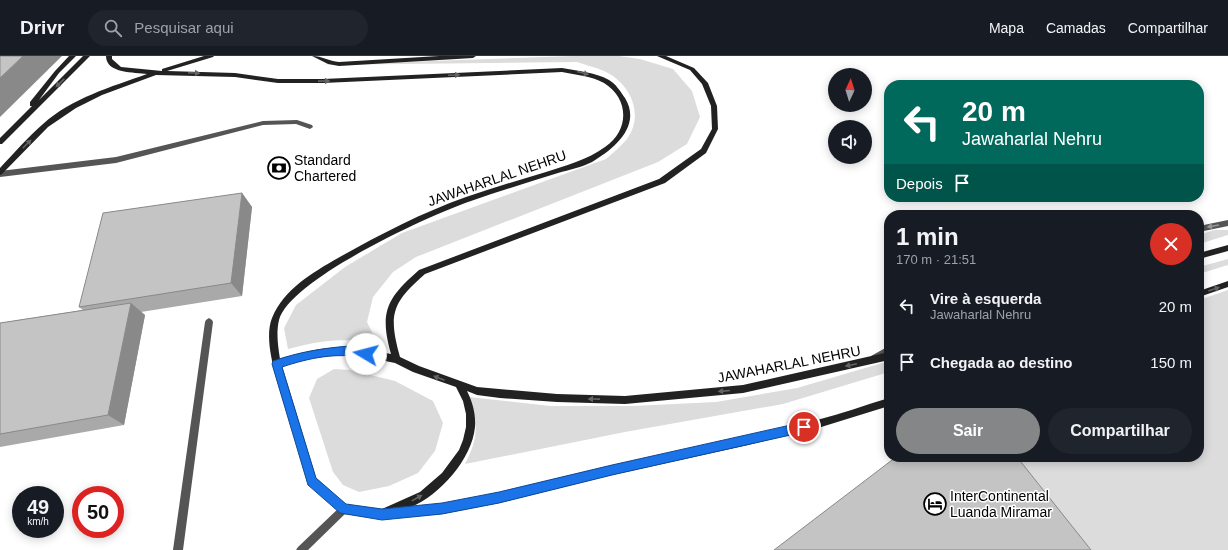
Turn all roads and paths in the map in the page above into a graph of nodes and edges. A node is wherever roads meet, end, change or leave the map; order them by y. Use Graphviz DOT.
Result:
graph roads {
  1 [pos="73,56"];
  2 [pos="87,56"];
  3 [pos="109,56"];
  4 [pos="211,56"];
  5 [pos="315,56"];
  6 [pos="473,56"];
  7 [pos="660,56"];
  8 [pos="155,73"];
  9 [pos="310,127"];
  10 [pos="13,129"];
  11 [pos="0,142"];
  12 [pos="0,173"];
  13 [pos="1228,223"];
  14 [pos="1204,229"];
  15 [pos="1228,248"];
  16 [pos="1204,255"];
  17 [pos="1228,284"];
  18 [pos="1204,292"];
  19 [pos="209,322"];
  20 [pos="884,353"];
  21 [pos="884,357"];
  22 [pos="396,360"];
  23 [pos="869,361"];
  24 [pos="277,364"];
  25 [pos="460,386"];
  26 [pos="884,403"];
  27 [pos="344,509"];
  28 [pos="382,514"];
  29 [pos="178,550"];
  30 [pos="301,550"];
  1 -- 10 [label="main road"];
  2 -- 10 [label="main road, one-way"];
  3 -- 8 [label="main road, JAWAHARLAL NEHRU"];
  4 -- 8 [label="main road"];
  5 -- 6 [label="main road"];
  7 -- 22 [label="main road"];
  12 -- 8 [label="main road, one-way"];
  8 -- 24 [label="main road, JAWAHARLAL NEHRU, one-way"];
  9 -- 12 [label="lane"];
  10 -- 11 [label="main road"];
  13 -- 14 [label="lane, one-way"];
  15 -- 16 [label="main road"];
  18 -- 17 [label="main road, one-way"];
  19 -- 29 [label="lane"];
  20 -- 23 [label="lane"];
  21 -- 23 [label="main road, JAWAHARLAL NEHRU"];
  22 -- 24 [label="main road, JAWAHARLAL NEHRU"];
  25 -- 22 [label="main road, JAWAHARLAL NEHRU, one-way"];
  23 -- 25 [label="main road, JAWAHARLAL NEHRU, one-way"];
  24 -- 27 [label="main road, JAWAHARLAL NEHRU"];
  28 -- 25 [label="main road, one-way"];
  26 -- 28 [label="main road"];
  27 -- 28 [label="main road"];
  27 -- 30 [label="lane"];
}
